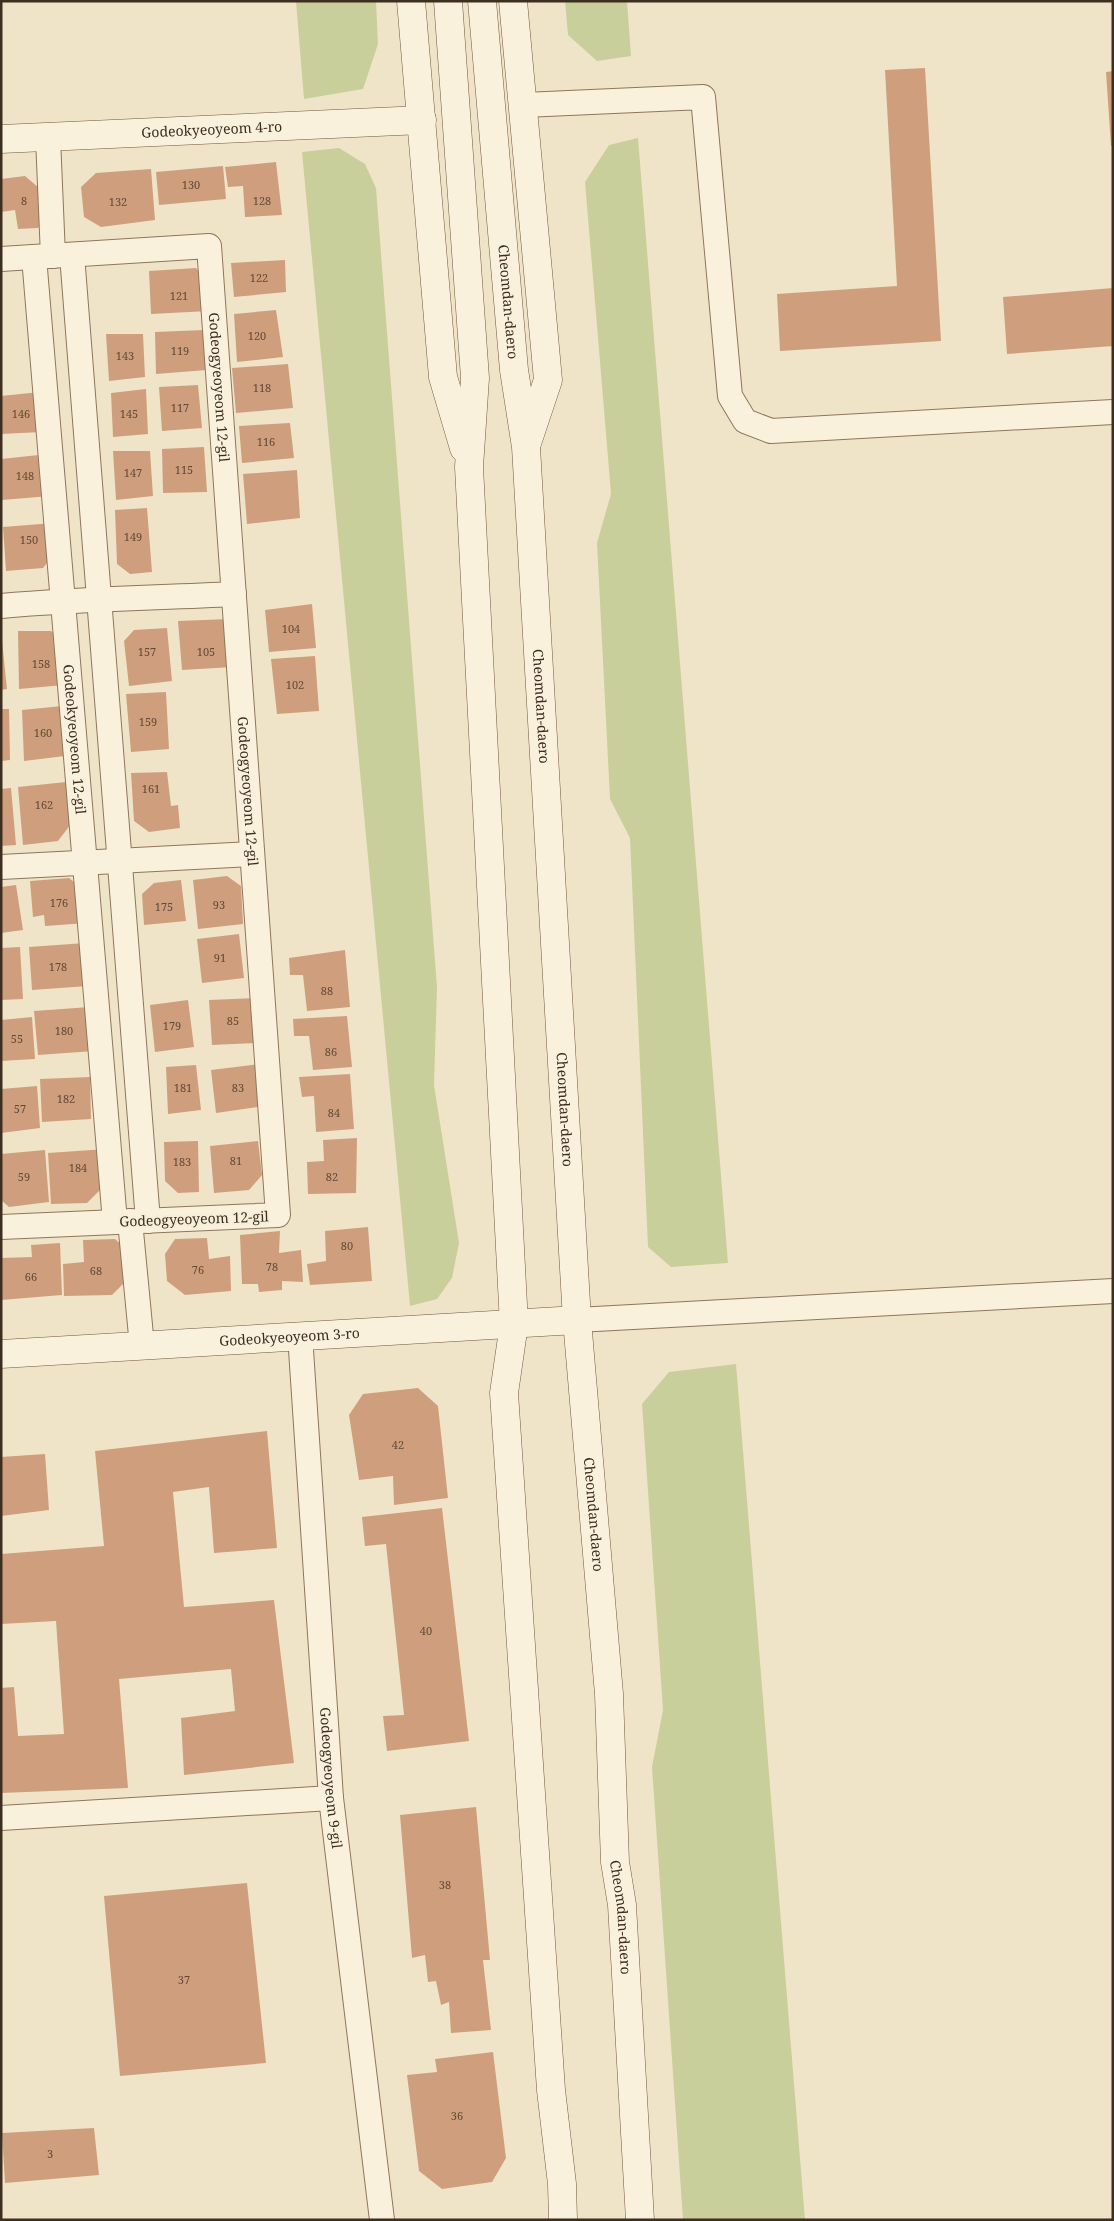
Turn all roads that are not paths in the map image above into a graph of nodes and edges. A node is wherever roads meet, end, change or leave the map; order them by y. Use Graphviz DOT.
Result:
graph roads {
  1 [pos="411,1"];
  2 [pos="448,1"];
  3 [pos="482,1"];
  4 [pos="513,1"];
  5 [pos="524,105"];
  6 [pos="422,120"];
  7 [pos="48,138"];
  8 [pos="1,139"];
  9 [pos="53,256"];
  10 [pos="1,259"];
  11 [pos="1113,412"];
  12 [pos="526,447"];
  13 [pos="469,466"];
  14 [pos="234,594"];
  15 [pos="63,600"];
  16 [pos="100,601"];
  17 [pos="1,606"];
  18 [pos="252,854"];
  19 [pos="120,860"];
  20 [pos="85,861"];
  21 [pos="1,867"];
  22 [pos="131,1221"];
  23 [pos="1,1227"];
  24 [pos="1113,1291"];
  25 [pos="577,1320"];
  26 [pos="514,1324"];
  27 [pos="300,1335"];
  28 [pos="142,1346"];
  29 [pos="1,1354"];
  30 [pos="331,1798"];
  31 [pos="1,1818"];
  32 [pos="382,2220"];
  33 [pos="563,2220"];
  34 [pos="640,2220"];
  1 -- 6 [label="street"];
  2 -- 13 [label="street"];
  3 -- 12 [label="street, Cheomdan-daero"];
  4 -- 5 [label="street"];
  5 -- 11 [label="street"];
  5 -- 12 [label="street"];
  6 -- 7 [label="street, Godeokyeoyeom 4-ro"];
  6 -- 13 [label="street"];
  7 -- 8 [label="street, Godeokyeoyeom 4-ro"];
  7 -- 9 [label="street"];
  9 -- 10 [label="street, Godeogyeoyeom 12-gil"];
  9 -- 14 [label="street, Godeogyeoyeom 12-gil"];
  9 -- 15 [label="street, Godeokyeoyeom 12-gil"];
  9 -- 16 [label="street"];
  12 -- 25 [label="street, Cheomdan-daero"];
  13 -- 26 [label="street"];
  14 -- 16 [label="street"];
  14 -- 18 [label="street, Godeogyeoyeom 12-gil"];
  15 -- 16 [label="street"];
  15 -- 17 [label="street"];
  15 -- 20 [label="street, Godeokyeoyeom 12-gil"];
  16 -- 19 [label="street"];
  18 -- 19 [label="street"];
  18 -- 22 [label="street, Godeogyeoyeom 12-gil"];
  19 -- 20 [label="street"];
  19 -- 22 [label="street"];
  20 -- 21 [label="street"];
  20 -- 22 [label="street, Godeokyeoyeom 12-gil"];
  22 -- 23 [label="street, Godeogyeoyeom 12-gil"];
  22 -- 28 [label="street"];
  24 -- 25 [label="street"];
  25 -- 26 [label="street, Godeokyeoyeom 3-ro"];
  25 -- 34 [label="street, Cheomdan-daero"];
  26 -- 27 [label="street, Godeokyeoyeom 3-ro"];
  26 -- 33 [label="street"];
  27 -- 28 [label="street, Godeokyeoyeom 3-ro"];
  27 -- 30 [label="street, Godeogyeoyeom 9-gil"];
  28 -- 29 [label="street, Godeokyeoyeom 3-ro"];
  30 -- 31 [label="street"];
  30 -- 32 [label="street, Godeogyeoyeom 9-gil"];
}
